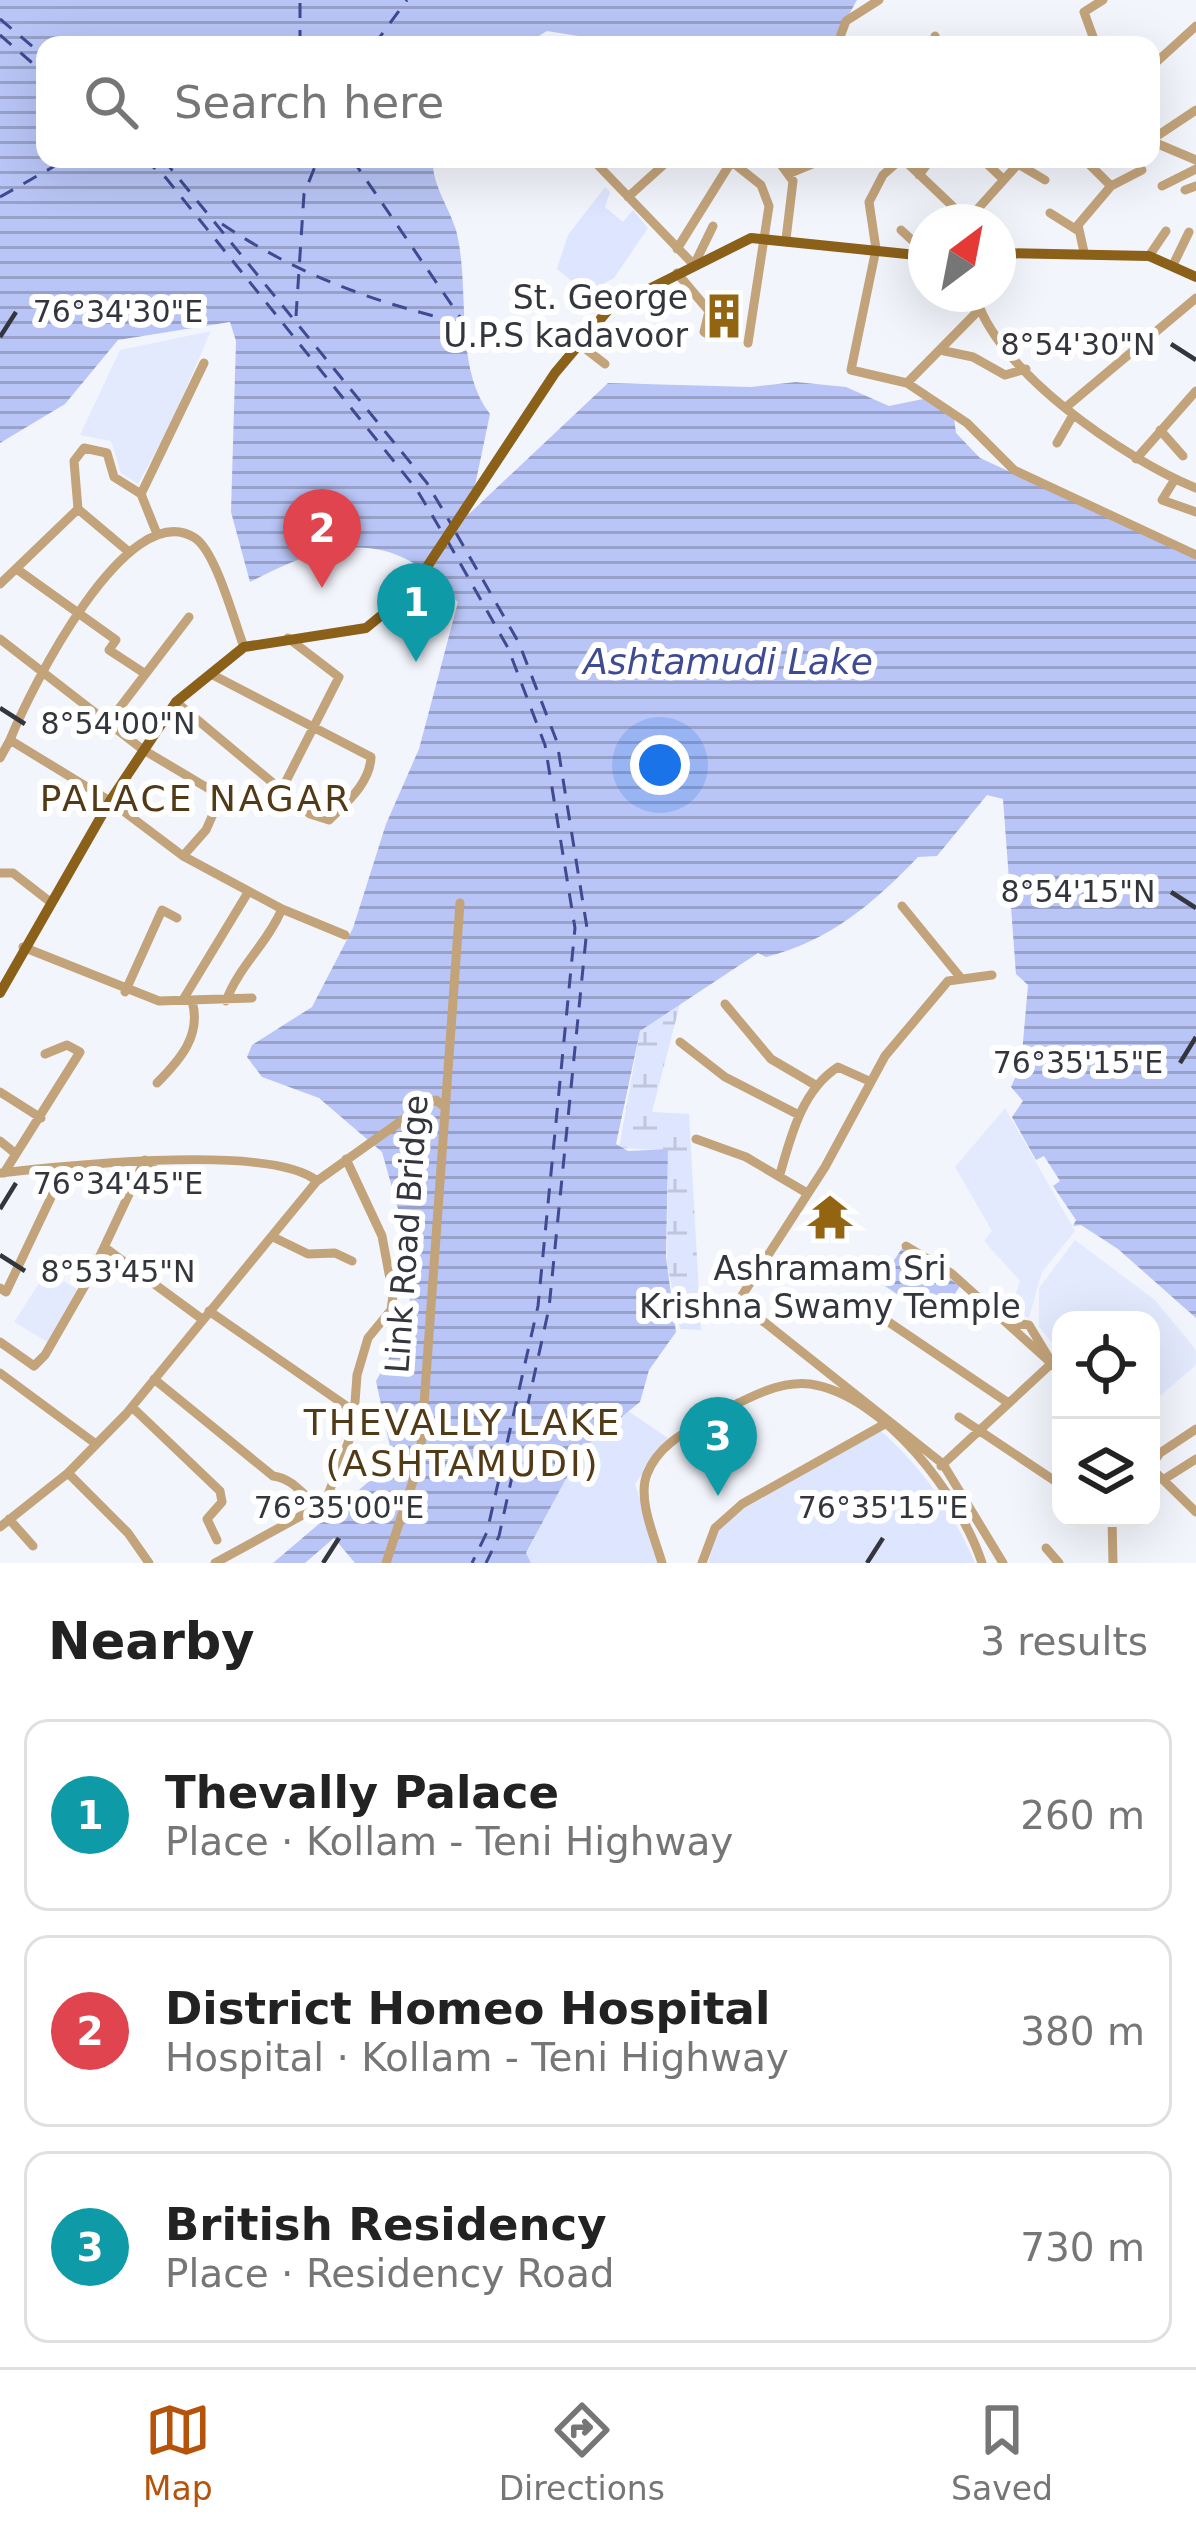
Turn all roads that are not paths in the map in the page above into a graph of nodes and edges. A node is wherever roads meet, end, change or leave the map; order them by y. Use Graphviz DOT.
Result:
graph roads {
  1 [pos="879,0"];
  2 [pos="1103,0"];
  3 [pos="1196,26"];
  4 [pos="840,36"];
  5 [pos="1093,36"];
  6 [pos="1160,59"];
  7 [pos="1196,110"];
  8 [pos="1160,135"];
  9 [pos="1160,145"];
  10 [pos="1196,160"];
  11 [pos="600,168"];
  12 [pos="606,168"];
  13 [pos="660,168"];
  14 [pos="729,168"];
  15 [pos="741,168"];
  16 [pos="784,168"];
  17 [pos="802,168"];
  18 [pos="891,168"];
  19 [pos="912,168"];
  20 [pos="924,168"];
  21 [pos="992,168"];
  22 [pos="1016,168"];
  23 [pos="1028,168"];
  24 [pos="1093,168"];
  25 [pos="1142,170"];
  26 [pos="1196,170"];
  27 [pos="604,172"];
  28 [pos="788,174"];
  29 [pos="919,175"];
  30 [pos="1004,179"];
  31 [pos="1046,180"];
  32 [pos="1111,186"];
  33 [pos="1162,186"];
  34 [pos="628,197"];
  35 [pos="949,204"];
  36 [pos="981,204"];
  37 [pos="1050,213"];
  38 [pos="712,226"];
  39 [pos="902,230"];
  40 [pos="1077,230"];
  41 [pos="1166,231"];
  42 [pos="1189,232"];
  43 [pos="766,236"];
  44 [pos="908,236"];
  45 [pos="786,239"];
  46 [pos="677,249"];
  47 [pos="876,249"];
  48 [pos="1084,252"];
  49 [pos="908,253"];
  50 [pos="1016,253"];
  51 [pos="1150,256"];
  52 [pos="694,265"];
  53 [pos="1173,265"];
  54 [pos="677,273"];
  55 [pos="1196,277"];
  56 [pos="1196,298"];
  57 [pos="977,312"];
  58 [pos="981,312"];
  59 [pos="713,337"];
  60 [pos="578,343"];
  61 [pos="748,343"];
  62 [pos="940,350"];
  63 [pos="205,363"];
  64 [pos="605,364"];
  65 [pos="1026,369"];
  66 [pos="907,382"];
  67 [pos="1196,391"];
  68 [pos="1069,412"];
  69 [pos="1160,430"];
  70 [pos="1057,443"];
  71 [pos="1183,456"];
  72 [pos="1136,459"];
  73 [pos="1175,478"];
  74 [pos="1196,488"];
  75 [pos="141,494"];
  76 [pos="78,508"];
  77 [pos="1196,512"];
  78 [pos="157,534"];
  79 [pos="129,552"];
  80 [pos="1196,555"];
  81 [pos="18,570"];
  82 [pos="0,584"];
  83 [pos="78,615"];
  84 [pos="189,617"];
  85 [pos="288,638"];
  86 [pos="0,639"];
  87 [pos="244,647"];
  88 [pos="40,673"];
  89 [pos="144,673"];
  90 [pos="212,674"];
  91 [pos="176,703"];
  92 [pos="108,723"];
  93 [pos="311,730"];
  94 [pos="10,740"];
  95 [pos="142,749"];
  96 [pos="0,758"];
  97 [pos="281,791"];
  98 [pos="110,801"];
  99 [pos="183,856"];
  100 [pos="0,873"];
  101 [pos="247,894"];
  102 [pos="49,901"];
  103 [pos="460,903"];
  104 [pos="902,906"];
  105 [pos="282,909"];
  106 [pos="178,918"];
  107 [pos="345,935"];
  108 [pos="23,947"];
  109 [pos="992,975"];
  110 [pos="960,977"];
  111 [pos="3,978"];
  112 [pos="125,992"];
  113 [pos="0,993"];
  114 [pos="252,998"];
  115 [pos="188,1000"];
  116 [pos="226,1001"];
  117 [pos="725,1004"];
  118 [pos="680,1042"];
  119 [pos="45,1054"];
  120 [pos="869,1081"];
  121 [pos="157,1083"];
  122 [pos="817,1086"];
  123 [pos="0,1092"];
  124 [pos="442,1105"];
  125 [pos="799,1115"];
  126 [pos="41,1118"];
  127 [pos="696,1139"];
  128 [pos="0,1142"];
  129 [pos="16,1154"];
  130 [pos="346,1159"];
  131 [pos="144,1162"];
  132 [pos="65,1168"];
  133 [pos="2,1173"];
  134 [pos="780,1174"];
  135 [pos="317,1181"];
  136 [pos="184,1183"];
  137 [pos="807,1192"];
  138 [pos="273,1237"];
  139 [pos="906,1246"];
  140 [pos="104,1247"];
  141 [pos="352,1261"];
  142 [pos="0,1288"];
  143 [pos="860,1302"];
  144 [pos="206,1315"];
  145 [pos="1006,1322"];
  146 [pos="1033,1331"];
  147 [pos="0,1342"];
  148 [pos="1027,1342"];
  149 [pos="1052,1363"];
  150 [pos="0,1373"];
  151 [pos="154,1379"];
  152 [pos="1006,1402"];
  153 [pos="738,1403"];
  154 [pos="132,1407"];
  155 [pos="356,1412"];
  156 [pos="958,1417"];
  157 [pos="883,1425"];
  158 [pos="1196,1429"];
  159 [pos="978,1430"];
  160 [pos="97,1444"];
  161 [pos="1160,1453"];
  162 [pos="1196,1459"];
  163 [pos="943,1464"];
  164 [pos="68,1473"];
  165 [pos="932,1473"];
  166 [pos="1160,1474"];
  167 [pos="1052,1478"];
  168 [pos="1166,1478"];
  169 [pos="718,1480"];
  170 [pos="319,1506"];
  171 [pos="1196,1512"];
  172 [pos="4,1523"];
  173 [pos="1112,1527"];
  174 [pos="217,1540"];
  175 [pos="33,1546"];
  176 [pos="1046,1548"];
  177 [pos="149,1563"];
  178 [pos="215,1563"];
  179 [pos="386,1563"];
  180 [pos="662,1563"];
  181 [pos="702,1563"];
  182 [pos="982,1563"];
  183 [pos="1003,1563"];
  184 [pos="1059,1563"];
  185 [pos="1113,1563"];
  1 -- 4 [label="street"];
  2 -- 5 [label="street"];
  3 -- 6 [label="street"];
  7 -- 8 [label="street"];
  9 -- 10 [label="street"];
  11 -- 27 [label="street"];
  12 -- 27 [label="street"];
  13 -- 34 [label="street"];
  14 -- 46 [label="street"];
  15 -- 43 [label="street"];
  16 -- 28 [label="street"];
  17 -- 28 [label="street"];
  18 -- 47 [label="street"];
  19 -- 29 [label="street"];
  20 -- 29 [label="street"];
  21 -- 30 [label="street"];
  22 -- 30 [label="street"];
  23 -- 31 [label="street"];
  24 -- 32 [label="street"];
  25 -- 32 [label="street"];
  26 -- 33 [label="street"];
  27 -- 34 [label="street"];
  28 -- 45 [label="street"];
  29 -- 35 [label="street"];
  30 -- 36 [label="street"];
  32 -- 40 [label="street"];
  34 -- 46 [label="street"];
  37 -- 40 [label="street"];
  38 -- 52 [label="street"];
  39 -- 44 [label="street"];
  40 -- 48 [label="street"];
  41 -- 51 [label="street"];
  42 -- 53 [label="street"];
  43 -- 45 [label="main road"];
  43 -- 52 [label="main road"];
  43 -- 61 [label="street"];
  45 -- 47 [label="main road"];
  46 -- 52 [label="street"];
  47 -- 49 [label="main road"];
  47 -- 66 [label="street"];
  48 -- 50 [label="main road"];
  48 -- 51 [label="main road"];
  51 -- 53 [label="main road"];
  52 -- 54 [label="main road"];
  53 -- 55 [label="main road"];
  54 -- 59 [label="street"];
  54 -- 60 [label="main road"];
  56 -- 68 [label="street"];
  57 -- 62 [label="street"];
  58 -- 65 [label="street"];
  60 -- 64 [label="street"];
  60 -- 85 [label="main road"];
  62 -- 65 [label="street"];
  62 -- 66 [label="street"];
  63 -- 75 [label="street"];
  65 -- 68 [label="street"];
  66 -- 80 [label="street"];
  67 -- 69 [label="street"];
  68 -- 70 [label="street"];
  68 -- 72 [label="street"];
  69 -- 71 [label="street"];
  69 -- 72 [label="street"];
  72 -- 73 [label="street"];
  73 -- 74 [label="street"];
  73 -- 77 [label="street"];
  75 -- 76 [label="street"];
  75 -- 78 [label="street"];
  76 -- 79 [label="street"];
  76 -- 81 [label="street"];
  78 -- 79 [label="street"];
  78 -- 87 [label="street"];
  79 -- 83 [label="street"];
  81 -- 82 [label="street"];
  81 -- 83 [label="street"];
  83 -- 88 [label="street"];
  83 -- 89 [label="street"];
  84 -- 89 [label="street"];
  85 -- 87 [label="main road"];
  85 -- 93 [label="street"];
  86 -- 88 [label="street"];
  87 -- 90 [label="main road"];
  88 -- 92 [label="street"];
  88 -- 94 [label="street"];
  89 -- 92 [label="street"];
  90 -- 91 [label="main road"];
  90 -- 93 [label="street"];
  91 -- 95 [label="main road"];
  91 -- 97 [label="street"];
  92 -- 95 [label="street"];
  93 -- 97 [label="street"];
  93 -- 97 [label="street"];
  94 -- 96 [label="street"];
  94 -- 98 [label="street"];
  95 -- 98 [label="main road"];
  95 -- 99 [label="street"];
  98 -- 99 [label="street"];
  98 -- 102 [label="main road"];
  99 -- 101 [label="street"];
  100 -- 102 [label="street"];
  101 -- 105 [label="street"];
  101 -- 115 [label="street"];
  102 -- 108 [label="main road"];
  103 -- 124 [label="street, Link Road Bridge"];
  104 -- 110 [label="street"];
  105 -- 107 [label="street"];
  105 -- 116 [label="street"];
  106 -- 112 [label="street"];
  108 -- 111 [label="main road"];
  108 -- 112 [label="street"];
  109 -- 110 [label="street"];
  110 -- 120 [label="street"];
  111 -- 113 [label="main road"];
  112 -- 115 [label="street"];
  114 -- 116 [label="street"];
  115 -- 116 [label="street"];
  115 -- 121 [label="street"];
  117 -- 122 [label="street"];
  118 -- 125 [label="street"];
  119 -- 126 [label="street"];
  120 -- 122 [label="street"];
  120 -- 137 [label="street"];
  122 -- 125 [label="street"];
  123 -- 126 [label="street"];
  124 -- 130 [label="street"];
  124 -- 179 [label="street, Link Road Bridge"];
  125 -- 134 [label="street"];
  126 -- 129 [label="street"];
  127 -- 134 [label="street"];
  128 -- 129 [label="street"];
  129 -- 133 [label="street"];
  130 -- 135 [label="street"];
  130 -- 155 [label="street"];
  131 -- 132 [label="street"];
  131 -- 135 [label="street"];
  131 -- 136 [label="street"];
  131 -- 140 [label="street"];
  132 -- 133 [label="street"];
  132 -- 142 [label="street"];
  134 -- 137 [label="street"];
  135 -- 138 [label="street"];
  137 -- 163 [label="street"];
  138 -- 141 [label="street"];
  138 -- 144 [label="street"];
  139 -- 145 [label="street"];
  140 -- 144 [label="street"];
  140 -- 147 [label="street"];
  143 -- 152 [label="street"];
  144 -- 151 [label="street"];
  144 -- 155 [label="street"];
  145 -- 146 [label="street"];
  145 -- 148 [label="street"];
  146 -- 148 [label="street"];
  146 -- 149 [label="street"];
  148 -- 149 [label="street"];
  149 -- 152 [label="street"];
  150 -- 160 [label="street"];
  151 -- 154 [label="street"];
  151 -- 170 [label="street"];
  152 -- 159 [label="street"];
  153 -- 157 [label="street"];
  153 -- 169 [label="street"];
  153 -- 180 [label="street"];
  154 -- 160 [label="street"];
  154 -- 174 [label="street"];
  155 -- 170 [label="street"];
  156 -- 159 [label="street"];
  157 -- 165 [label="street"];
  157 -- 181 [label="street"];
  158 -- 161 [label="street"];
  159 -- 163 [label="street"];
  159 -- 167 [label="street"];
  160 -- 164 [label="street"];
  162 -- 168 [label="street"];
  163 -- 165 [label="street"];
  163 -- 183 [label="street"];
  164 -- 172 [label="street"];
  164 -- 177 [label="street"];
  165 -- 182 [label="street"];
  166 -- 168 [label="street"];
  168 -- 171 [label="street"];
  170 -- 178 [label="street"];
  172 -- 175 [label="street"];
  173 -- 185 [label="street"];
  176 -- 184 [label="street"];
}
